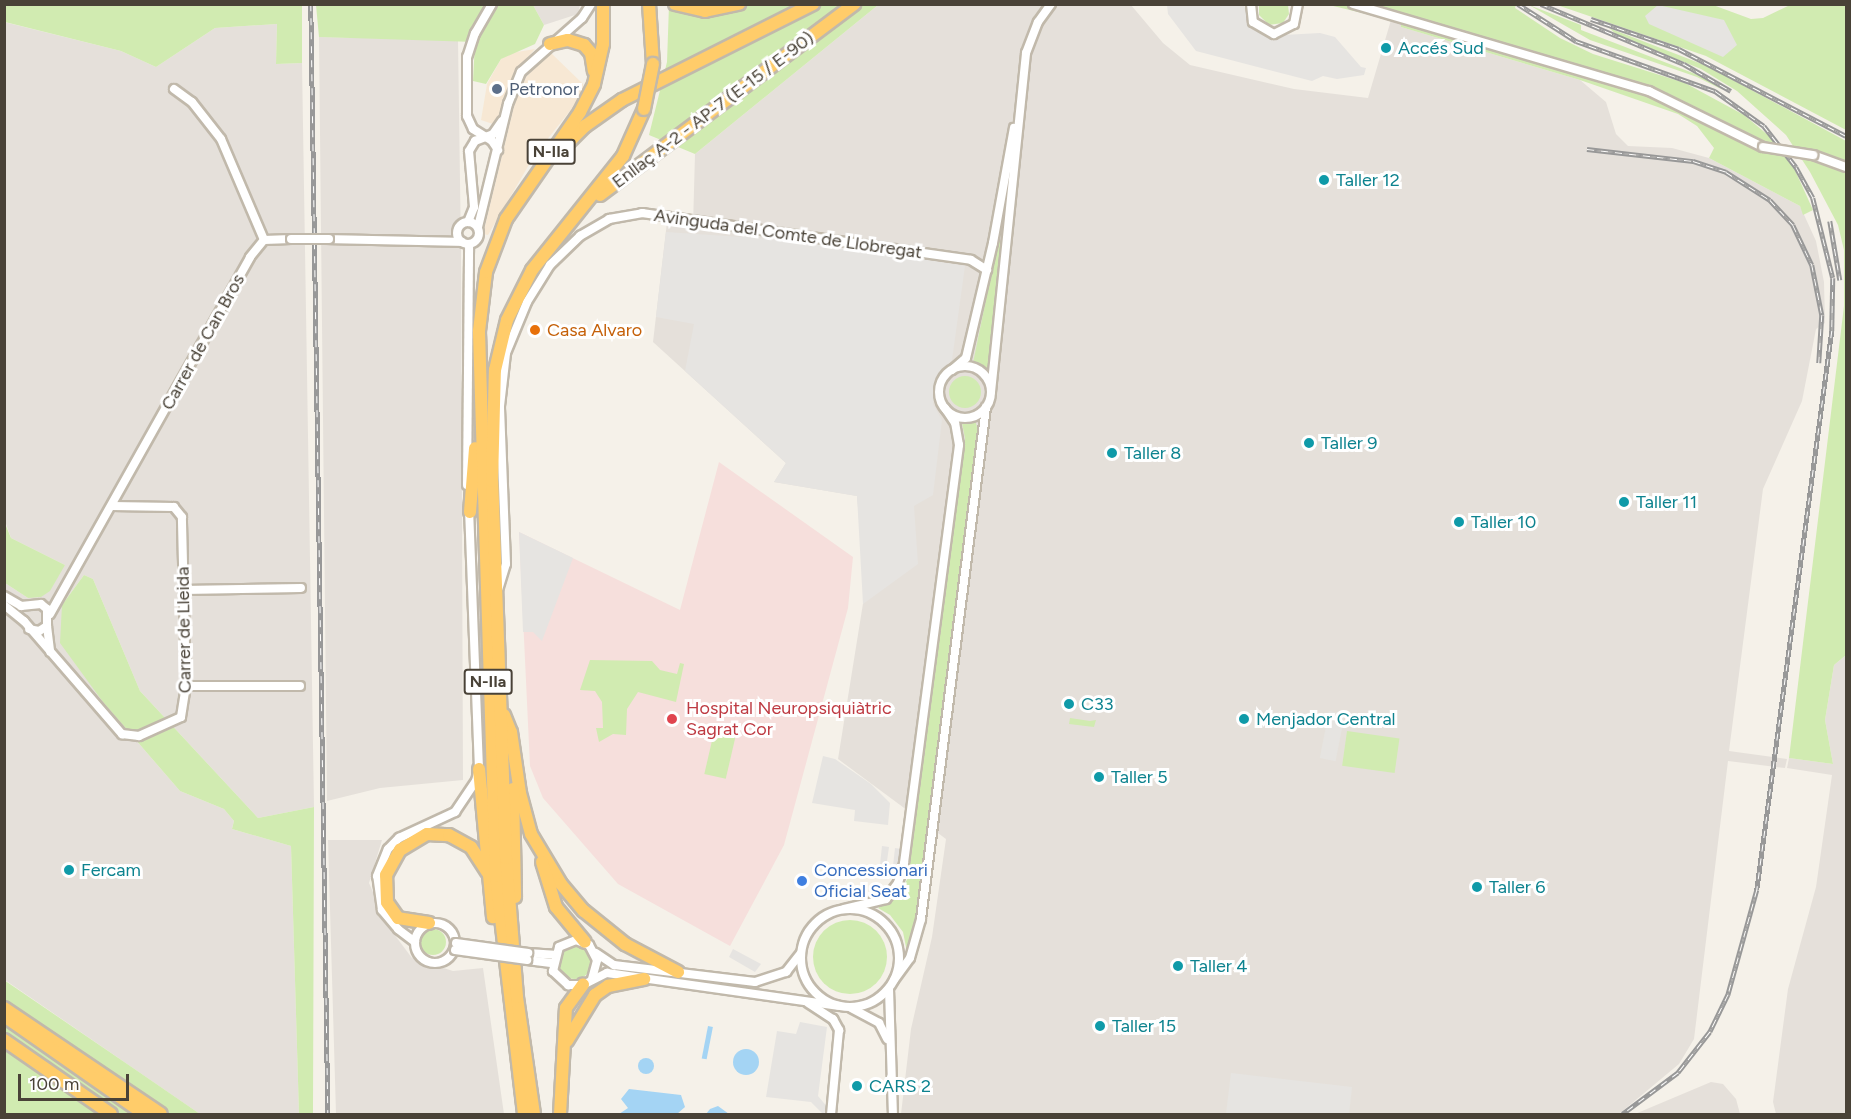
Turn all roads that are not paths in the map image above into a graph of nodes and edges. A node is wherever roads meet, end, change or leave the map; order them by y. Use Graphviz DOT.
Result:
graph roads {
  1 [pos="492,4"];
  2 [pos="591,4"];
  3 [pos="603,4"];
  4 [pos="649,4"];
  5 [pos="675,4"];
  6 [pos="739,4"];
  7 [pos="813,4"];
  8 [pos="854,4"];
  9 [pos="1051,4"];
  10 [pos="1250,4"];
  11 [pos="1353,4"];
  12 [pos="1299,6"];
  13 [pos="550,44"];
  14 [pos="594,84"];
  15 [pos="174,90"];
  16 [pos="1019,107"];
  17 [pos="505,115"];
  18 [pos="486,136"];
  19 [pos="498,150"];
  20 [pos="1846,167"];
  21 [pos="574,217"];
  22 [pos="468,222"];
  23 [pos="478,227"];
  24 [pos="457,230"];
  25 [pos="434,239"];
  26 [pos="264,240"];
  27 [pos="465,243"];
  28 [pos="987,270"];
  29 [pos="483,295"];
  30 [pos="952,370"];
  31 [pos="991,392"];
  32 [pos="480,402"];
  33 [pos="986,406"];
  34 [pos="945,408"];
  35 [pos="112,506"];
  36 [pos="470,512"];
  37 [pos="301,588"];
  38 [pos="183,590"];
  39 [pos="61,593"];
  40 [pos="496,594"];
  41 [pos="4,596"];
  42 [pos="41,604"];
  43 [pos="4,605"];
  44 [pos="29,607"];
  45 [pos="50,614"];
  46 [pos="26,625"];
  47 [pos="47,626"];
  48 [pos="50,653"];
  49 [pos="186,686"];
  50 [pos="300,686"];
  51 [pos="501,708"];
  52 [pos="515,755"];
  53 [pos="479,769"];
  54 [pos="535,841"];
  55 [pos="487,872"];
  56 [pos="844,909"];
  57 [pos="429,923"];
  58 [pos="512,928"];
  59 [pos="415,942"];
  60 [pos="585,942"];
  61 [pos="455,946"];
  62 [pos="595,953"];
  63 [pos="801,953"];
  64 [pos="553,959"];
  65 [pos="503,961"];
  66 [pos="678,972"];
  67 [pos="644,979"];
  68 [pos="894,980"];
  69 [pos="587,982"];
  70 [pos="889,989"];
  71 [pos="805,1001"];
  72 [pos="838,1005"];
  73 [pos="848,1007"];
  74 [pos="4,1008"];
  75 [pos="4,1017"];
  76 [pos="4,1040"];
  77 [pos="566,1042"];
  78 [pos="889,1042"];
  79 [pos="111,1114"];
  80 [pos="144,1114"];
  81 [pos="161,1114"];
  82 [pos="524,1114"];
  83 [pos="534,1114"];
  84 [pos="560,1114"];
  85 [pos="831,1114"];
  86 [pos="893,1114"];
  1 -- 18 [label="street"];
  2 -- 13 [label="street"];
  3 -- 14 [label="highway, N-IIa"];
  4 -- 21 [label="highway, N-IIa, bridge"];
  5 -- 6 [label="highway"];
  7 -- 29 [label="highway, Enllaç A-2 - AP-7 (E-15 / E-90)"];
  8 -- 21 [label="highway, Enllaç A-2 - AP-7 (E-15 / E-90)"];
  9 -- 16 [label="street"];
  10 -- 12 [label="street"];
  11 -- 20 [label="street, bridge"];
  13 -- 14 [label="highway"];
  13 -- 17 [label="street"];
  14 -- 29 [label="highway, N-IIa"];
  15 -- 26 [label="street"];
  16 -- 28 [label="street"];
  16 -- 31 [label="street"];
  17 -- 18 [label="street"];
  17 -- 19 [label="street"];
  18 -- 19 [label="street"];
  18 -- 22 [label="street"];
  19 -- 23 [label="street"];
  21 -- 40 [label="highway, N-IIa"];
  22 -- 23 [label="street"];
  22 -- 24 [label="street"];
  23 -- 27 [label="street"];
  24 -- 25 [label="street"];
  24 -- 27 [label="street"];
  25 -- 26 [label="street, bridge"];
  25 -- 27 [label="street"];
  26 -- 35 [label="street, Carrer de Can Bros"];
  27 -- 36 [label="street"];
  28 -- 30 [label="street"];
  28 -- 40 [label="street, Avinguda del Comte de Llobregat"];
  29 -- 32 [label="highway, N-IIa"];
  30 -- 31 [label="street"];
  30 -- 34 [label="street"];
  31 -- 33 [label="street"];
  32 -- 36 [label="highway"];
  32 -- 65 [label="highway, N-IIa"];
  33 -- 34 [label="street"];
  33 -- 68 [label="street"];
  34 -- 56 [label="street"];
  35 -- 38 [label="street, Carrer de Lleida"];
  35 -- 39 [label="street, Carrer de Can Bros"];
  36 -- 53 [label="street"];
  37 -- 38 [label="street"];
  38 -- 49 [label="street, Carrer de Lleida"];
  39 -- 42 [label="street"];
  39 -- 45 [label="street, Carrer de Can Bros"];
  40 -- 51 [label="highway, N-IIa"];
  41 -- 44 [label="street"];
  42 -- 44 [label="street"];
  42 -- 45 [label="street"];
  43 -- 46 [label="street, Carrer de Lleida"];
  44 -- 46 [label="street"];
  45 -- 47 [label="street"];
  46 -- 47 [label="street"];
  46 -- 48 [label="street, Carrer de Lleida"];
  47 -- 48 [label="street"];
  48 -- 49 [label="street, Carrer de Lleida"];
  49 -- 50 [label="street"];
  51 -- 52 [label="highway"];
  51 -- 58 [label="highway, N-IIa"];
  52 -- 54 [label="highway"];
  52 -- 58 [label="highway"];
  53 -- 55 [label="highway"];
  53 -- 59 [label="street"];
  54 -- 60 [label="highway"];
  54 -- 66 [label="highway"];
  55 -- 57 [label="highway"];
  55 -- 65 [label="highway"];
  56 -- 63 [label="street"];
  56 -- 68 [label="street"];
  57 -- 59 [label="street"];
  57 -- 61 [label="street"];
  58 -- 83 [label="highway, N-IIa"];
  59 -- 61 [label="street"];
  60 -- 62 [label="street"];
  60 -- 64 [label="street"];
  61 -- 64 [label="street, bridge"];
  62 -- 66 [label="street"];
  62 -- 69 [label="street"];
  63 -- 66 [label="street"];
  63 -- 72 [label="street"];
  64 -- 69 [label="street"];
  65 -- 82 [label="highway, N-IIa"];
  67 -- 69 [label="street"];
  67 -- 71 [label="street"];
  67 -- 77 [label="highway"];
  68 -- 70 [label="street"];
  69 -- 77 [label="highway"];
  70 -- 73 [label="street"];
  70 -- 78 [label="street"];
  71 -- 72 [label="street"];
  71 -- 85 [label="street"];
  72 -- 73 [label="street"];
  73 -- 78 [label="street"];
  74 -- 81 [label="highway"];
  75 -- 80 [label="highway"];
  76 -- 79 [label="highway"];
  77 -- 84 [label="highway"];
  78 -- 86 [label="street"];
}
